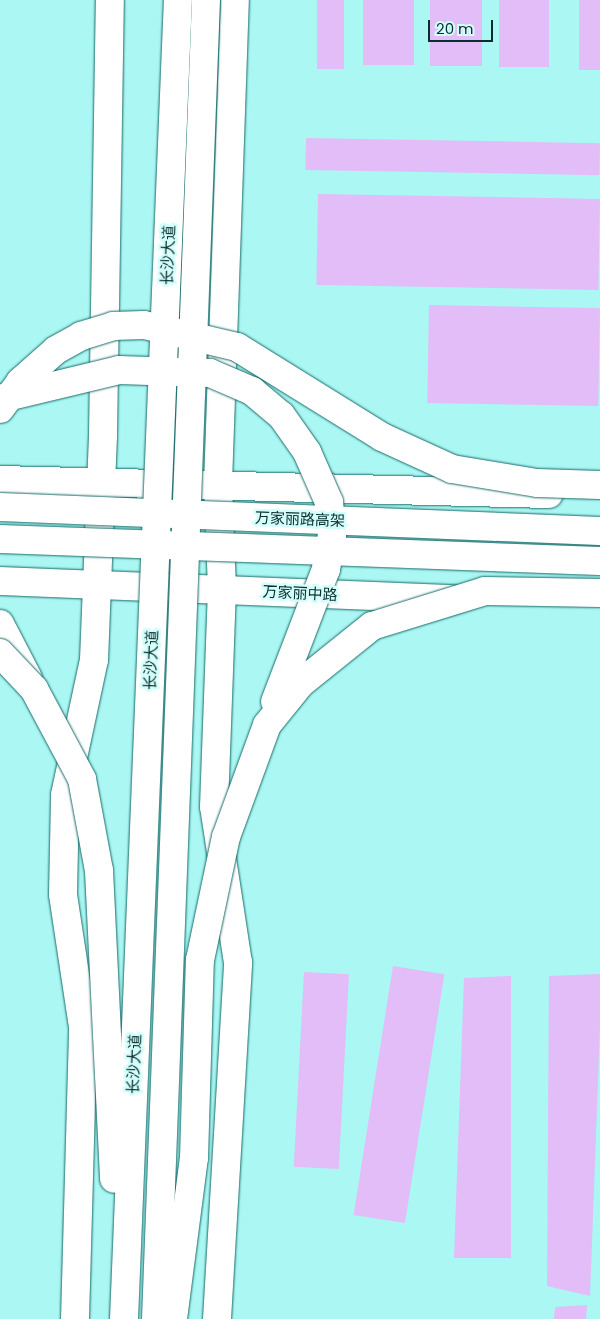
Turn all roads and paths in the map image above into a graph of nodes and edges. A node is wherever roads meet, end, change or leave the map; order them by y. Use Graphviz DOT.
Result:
graph roads {
  1 [pos="110,0"];
  2 [pos="178,0"];
  3 [pos="206,0"];
  4 [pos="235,0"];
  5 [pos="0,398"];
  6 [pos="0,409"];
  7 [pos="0,480"];
  8 [pos="218,483"];
  9 [pos="100,484"];
  10 [pos="600,485"];
  11 [pos="600,496"];
  12 [pos="0,507"];
  13 [pos="600,530"];
  14 [pos="0,539"];
  15 [pos="600,561"];
  16 [pos="0,581"];
  17 [pos="96,585"];
  18 [pos="222,589"];
  19 [pos="600,594"];
  20 [pos="600,606"];
  21 [pos="0,624"];
  22 [pos="0,653"];
  23 [pos="34,689"];
  24 [pos="267,725"];
  25 [pos="75,1319"];
  26 [pos="122,1319"];
  27 [pos="156,1319"];
  28 [pos="173,1319"];
  29 [pos="217,1319"];
  1 -- 9 [label="main road"];
  2 -- 26 [label="main road, 长沙大道, bridge"];
  3 -- 27 [label="main road, 长沙大道, bridge"];
  4 -- 8 [label="main road"];
  5 -- 24 [label="main road, bridge"];
  6 -- 10 [label="main road, bridge"];
  7 -- 9 [label="main road"];
  8 -- 9 [label="main road"];
  8 -- 11 [label="main road"];
  8 -- 18 [label="main road"];
  9 -- 17 [label="main road"];
  12 -- 13 [label="main road, 万家丽路高架, bridge"];
  14 -- 15 [label="main road, 万家丽路高架, bridge"];
  16 -- 17 [label="main road, 万家丽中路"];
  17 -- 18 [label="main road, 万家丽中路"];
  17 -- 25 [label="main road"];
  18 -- 20 [label="main road, 万家丽中路"];
  18 -- 29 [label="main road"];
  19 -- 24 [label="main road, bridge"];
  21 -- 23 [label="main road, bridge"];
  22 -- 23 [label="main road, bridge"];
  23 -- 26 [label="main road, bridge"];
  24 -- 28 [label="main road, bridge"];
}
